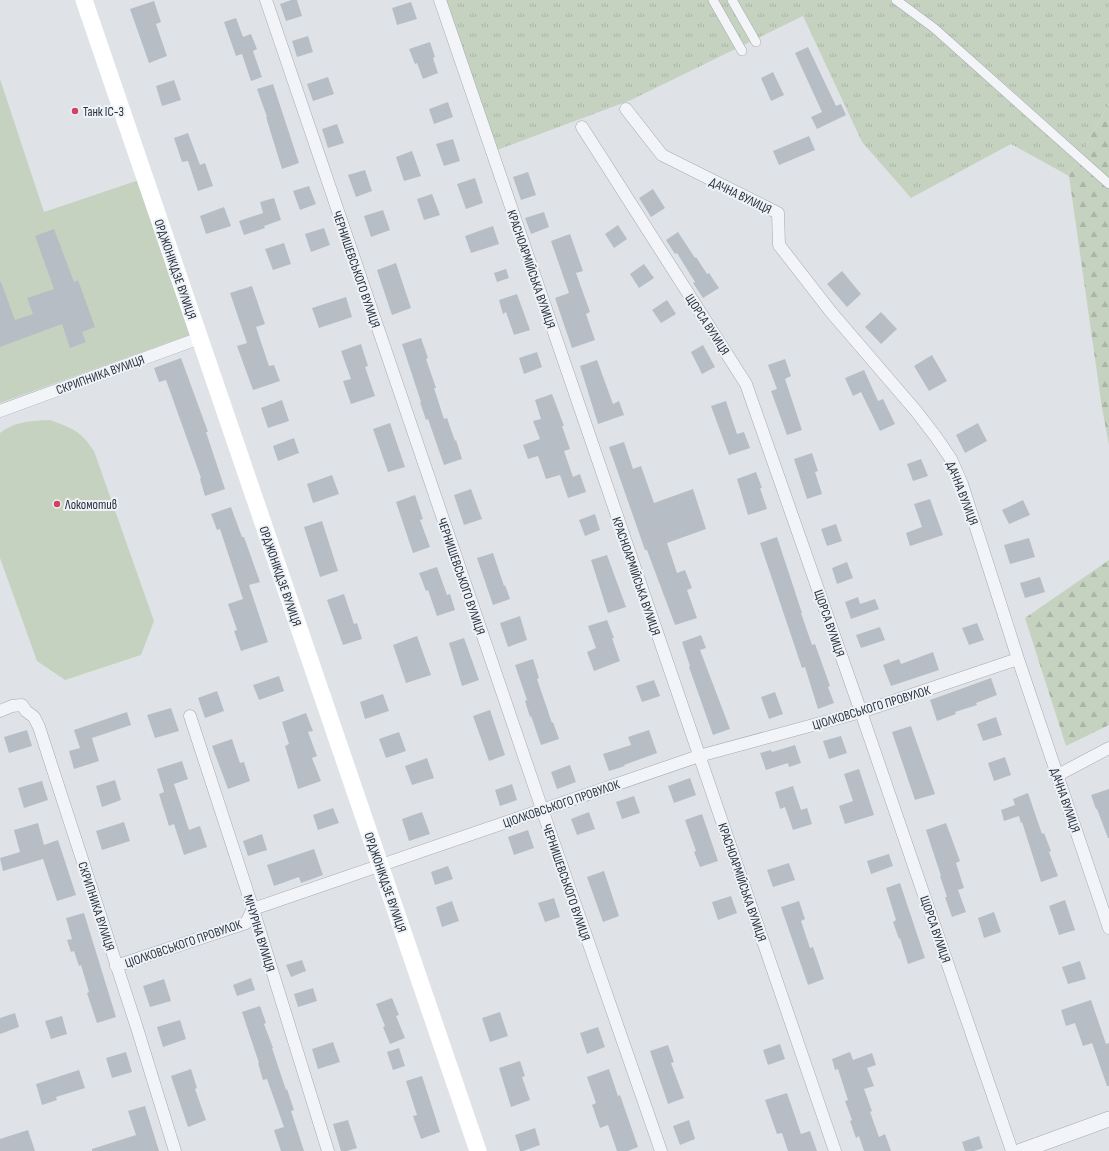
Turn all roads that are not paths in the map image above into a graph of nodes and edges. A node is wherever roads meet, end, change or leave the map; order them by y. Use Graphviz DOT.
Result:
graph roads {
  1 [pos="84,0"];
  2 [pos="266,0"];
  3 [pos="440,0"];
  4 [pos="713,0"];
  5 [pos="732,0"];
  6 [pos="896,0"];
  7 [pos="756,42"];
  8 [pos="742,51"];
  9 [pos="626,109"];
  10 [pos="582,127"];
  11 [pos="1109,184"];
  12 [pos="200,338"];
  13 [pos="0,411"];
  14 [pos="1018,659"];
  15 [pos="0,711"];
  16 [pos="861,712"];
  17 [pos="190,716"];
  18 [pos="1109,748"];
  19 [pos="699,756"];
  20 [pos="1058,775"];
  21 [pos="542,809"];
  22 [pos="380,865"];
  23 [pos="253,909"];
  24 [pos="1109,928"];
  25 [pos="116,966"];
  26 [pos="1109,1119"];
  27 [pos="175,1151"];
  28 [pos="328,1151"];
  29 [pos="478,1151"];
  30 [pos="661,1151"];
  31 [pos="835,1151"];
  32 [pos="1012,1151"];
  33 [pos="1022,1151"];
  1 -- 12 [label="main road, ОРДЖОНІКІДЗЕ ВУЛИЦЯ"];
  2 -- 21 [label="street, ЧЕРНИШЕВСЬКОГО ВУЛИЦЯ"];
  3 -- 19 [label="street, КРАСНОАРМІЙСЬКА ВУЛИЦЯ"];
  4 -- 8 [label="street"];
  5 -- 7 [label="street"];
  6 -- 11 [label="street"];
  9 -- 14 [label="street, ДАЧНА ВУЛИЦЯ"];
  10 -- 16 [label="street, ЩОРСА ВУЛИЦЯ"];
  12 -- 13 [label="street, СКРИПНИКА ВУЛИЦЯ"];
  12 -- 22 [label="main road, ОРДЖОНІКІДЗЕ ВУЛИЦЯ"];
  14 -- 16 [label="street, ЦІОЛКОВСЬКОГО ПРОВУЛОК"];
  14 -- 20 [label="street, ДАЧНА ВУЛИЦЯ"];
  15 -- 25 [label="street, СКРИПНИКА ВУЛИЦЯ"];
  16 -- 19 [label="street, ЦІОЛКОВСЬКОГО ПРОВУЛОК"];
  16 -- 32 [label="street, ЩОРСА ВУЛИЦЯ"];
  17 -- 23 [label="street, МІЧУРІНА ВУЛИЦЯ"];
  18 -- 20 [label="street"];
  19 -- 21 [label="street, ЦІОЛКОВСЬКОГО ПРОВУЛОК"];
  19 -- 31 [label="street, КРАСНОАРМІЙСЬКА ВУЛИЦЯ"];
  20 -- 24 [label="street, ДАЧНА ВУЛИЦЯ"];
  21 -- 22 [label="street, ЦІОЛКОВСЬКОГО ПРОВУЛОК"];
  21 -- 30 [label="street, ЧЕРНИШЕВСЬКОГО ВУЛИЦЯ"];
  22 -- 23 [label="street, ЦІОЛКОВСЬКОГО ПРОВУЛОК"];
  22 -- 29 [label="main road, ОРДЖОНІКІДЗЕ ВУЛИЦЯ"];
  23 -- 25 [label="street, ЦІОЛКОВСЬКОГО ПРОВУЛОК"];
  23 -- 28 [label="street, МІЧУРІНА ВУЛИЦЯ"];
  25 -- 27 [label="street, СКРИПНИКА ВУЛИЦЯ"];
  26 -- 33 [label="street"];
}
